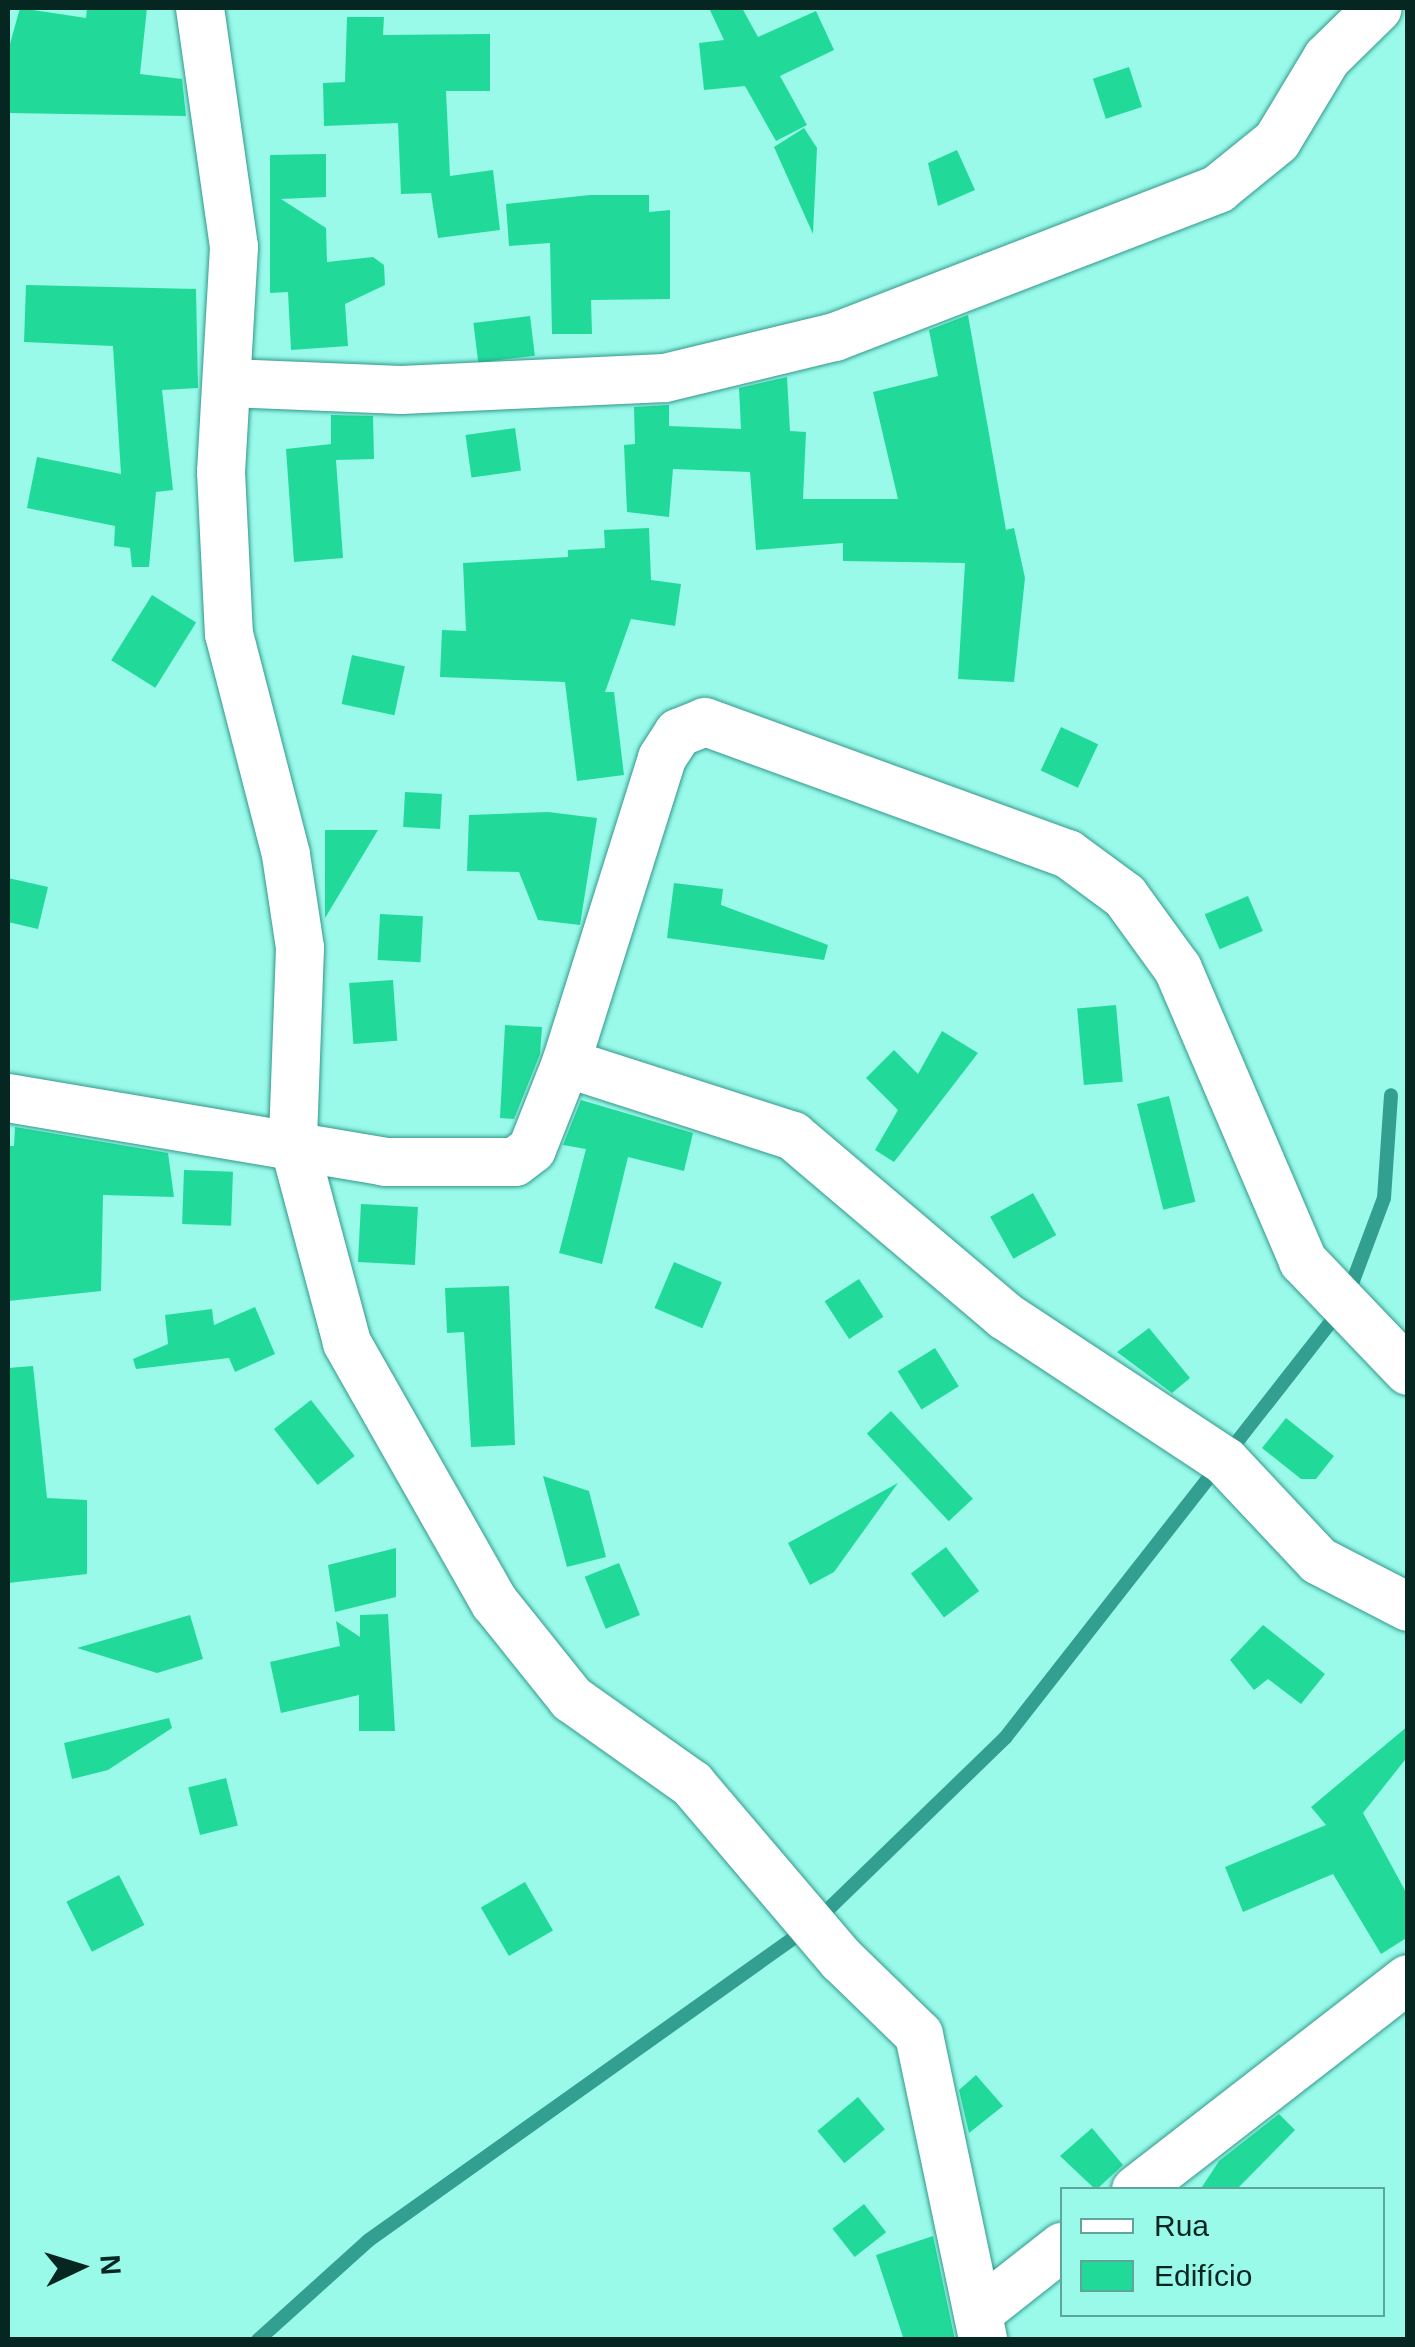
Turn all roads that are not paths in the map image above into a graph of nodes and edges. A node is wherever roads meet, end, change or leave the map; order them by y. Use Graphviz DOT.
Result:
graph roads {
  1 [pos="200,8"];
  2 [pos="1378,8"];
  3 [pos="229,382"];
  4 [pos="566,1062"];
  5 [pos="8,1098"];
  6 [pos="293,1141"];
  7 [pos="1408,1371"];
  8 [pos="1408,1607"];
  9 [pos="1408,1979"];
  10 [pos="1140,2187"];
  11 [pos="1060,2249"];
  12 [pos="980,2326"];
  1 -- 3 [label="street"];
  2 -- 3 [label="street"];
  3 -- 6 [label="street"];
  4 -- 6 [label="street"];
  4 -- 7 [label="street"];
  4 -- 8 [label="street"];
  5 -- 6 [label="street"];
  6 -- 12 [label="street"];
  9 -- 10 [label="street"];
  11 -- 12 [label="street"];
}
